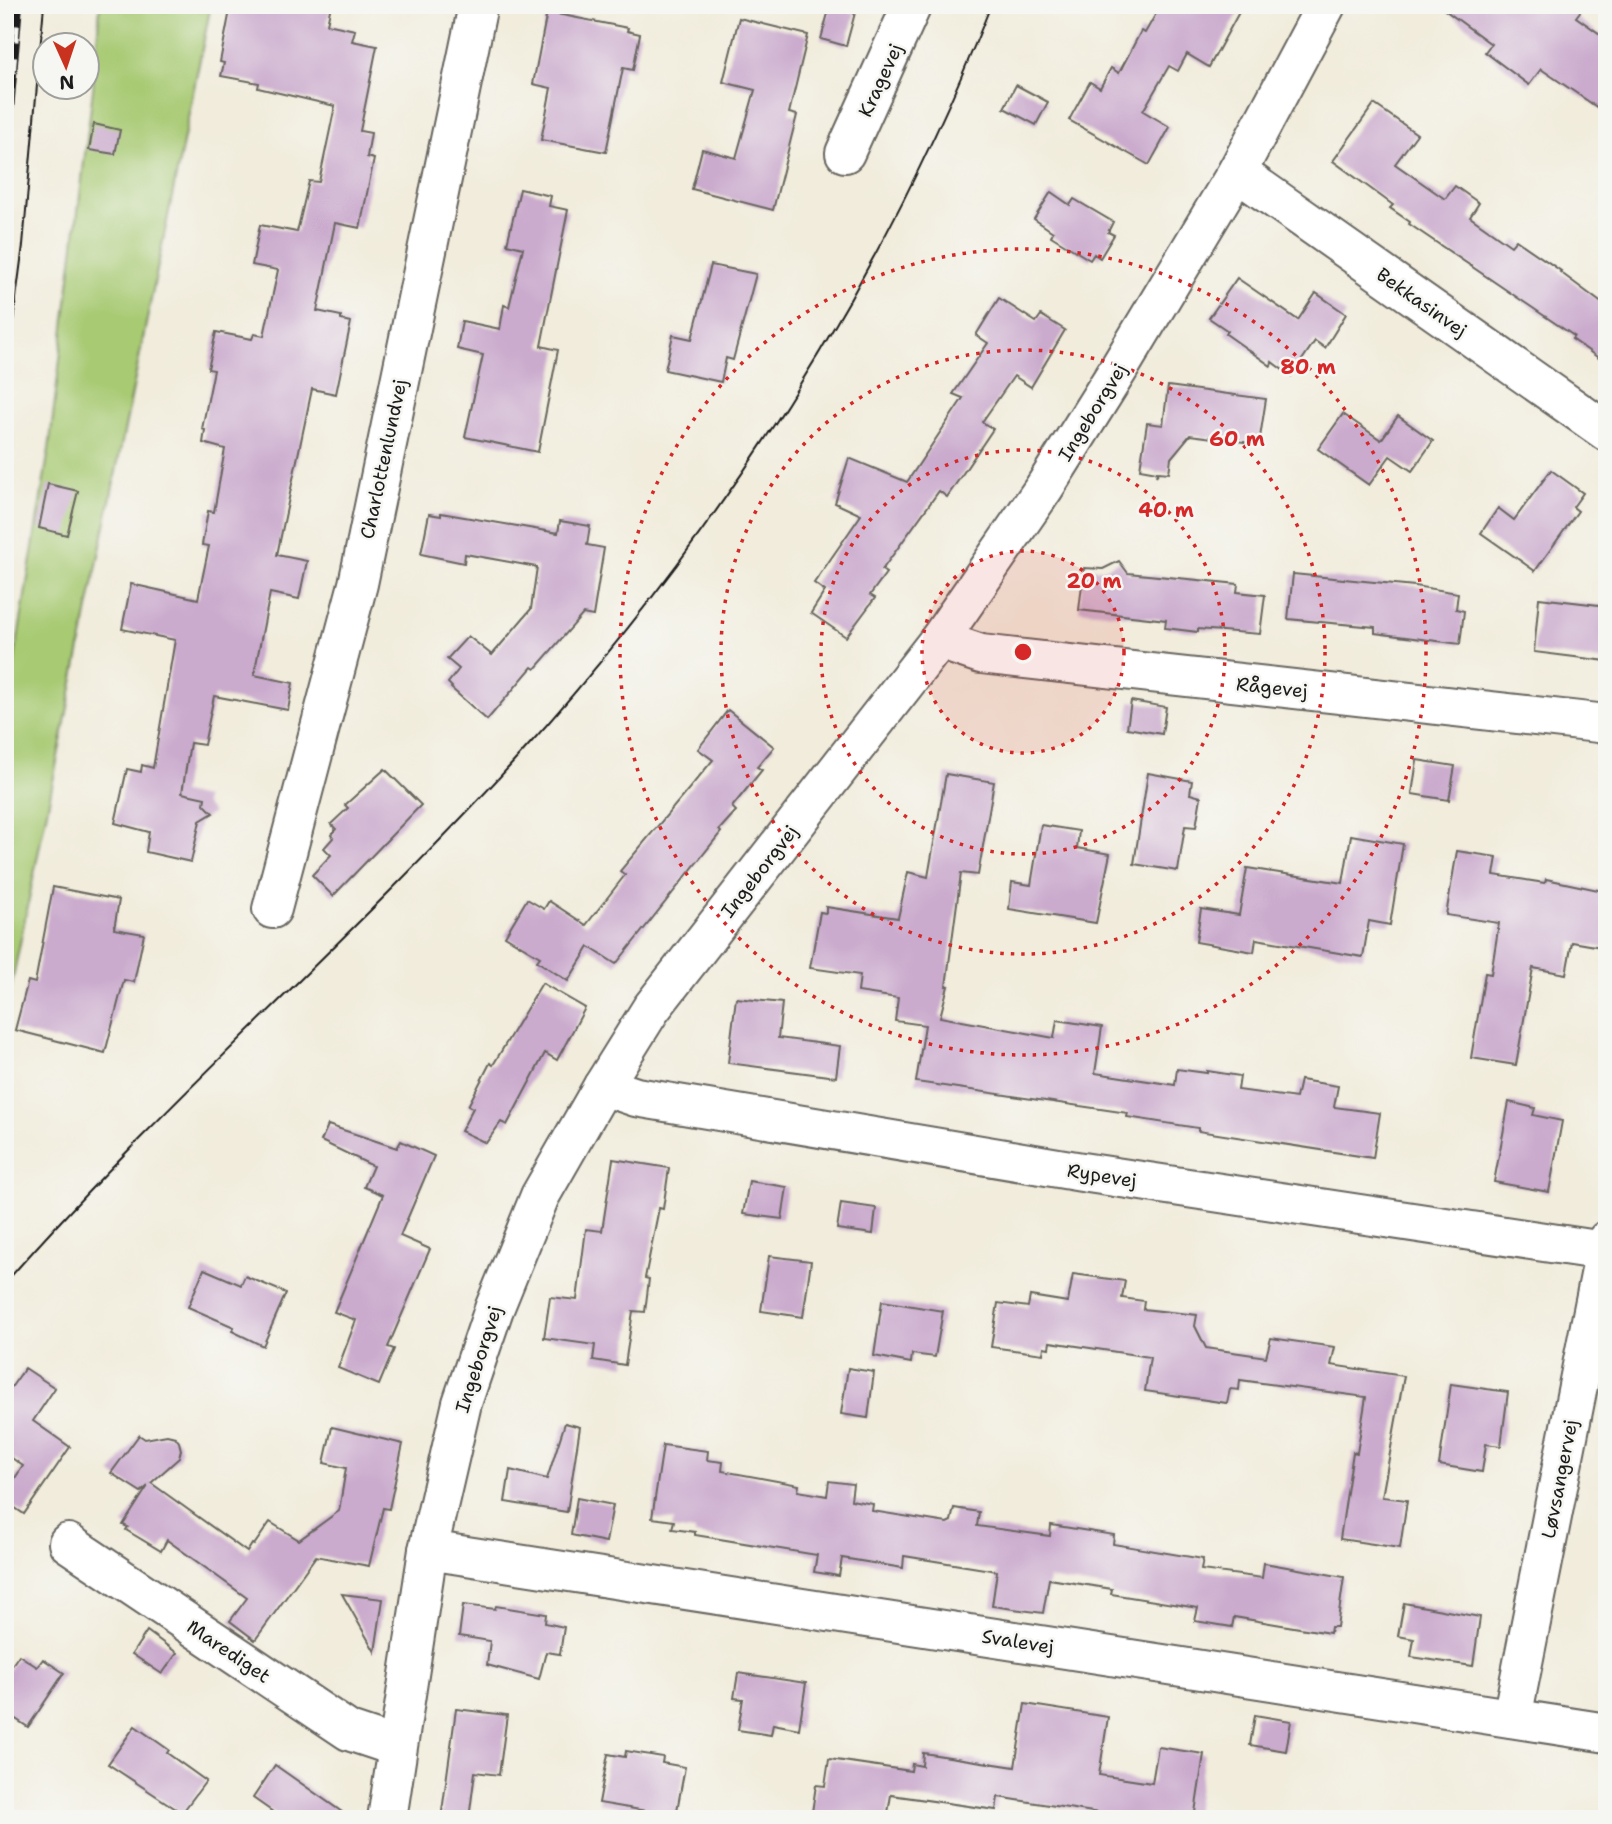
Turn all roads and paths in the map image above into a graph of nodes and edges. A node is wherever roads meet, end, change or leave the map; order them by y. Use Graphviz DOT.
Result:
graph roads {
  1 [pos="478,5"];
  2 [pos="912,5"];
  3 [pos="1326,5"];
  4 [pos="845,153"];
  5 [pos="1237,172"];
  6 [pos="1607,432"];
  7 [pos="939,640"];
  8 [pos="1607,724"];
  9 [pos="272,909"];
  10 [pos="603,1086"];
  11 [pos="1606,1245"];
  12 [pos="68,1544"];
  13 [pos="428,1550"];
  14 [pos="1512,1718"];
  15 [pos="1607,1733"];
  16 [pos="397,1747"];
  17 [pos="387,1819"];
  1 -- 9 [label="street, Charlottenlundvej"];
  2 -- 4 [label="street, Kragevej"];
  3 -- 5 [label="street, Ingeborgvej"];
  5 -- 6 [label="street, Bekkasinvej"];
  5 -- 7 [label="street, Ingeborgvej"];
  7 -- 8 [label="street, Rågevej"];
  7 -- 10 [label="street, Ingeborgvej"];
  10 -- 11 [label="street, Rypevej"];
  10 -- 13 [label="street, Ingeborgvej"];
  11 -- 14 [label="street, Løvsangervej"];
  12 -- 16 [label="street, Marediget"];
  13 -- 14 [label="street, Svalevej"];
  13 -- 16 [label="street, Ingeborgvej"];
  14 -- 15 [label="street, Svalevej"];
  16 -- 17 [label="street, Ingeborgvej"];
}
